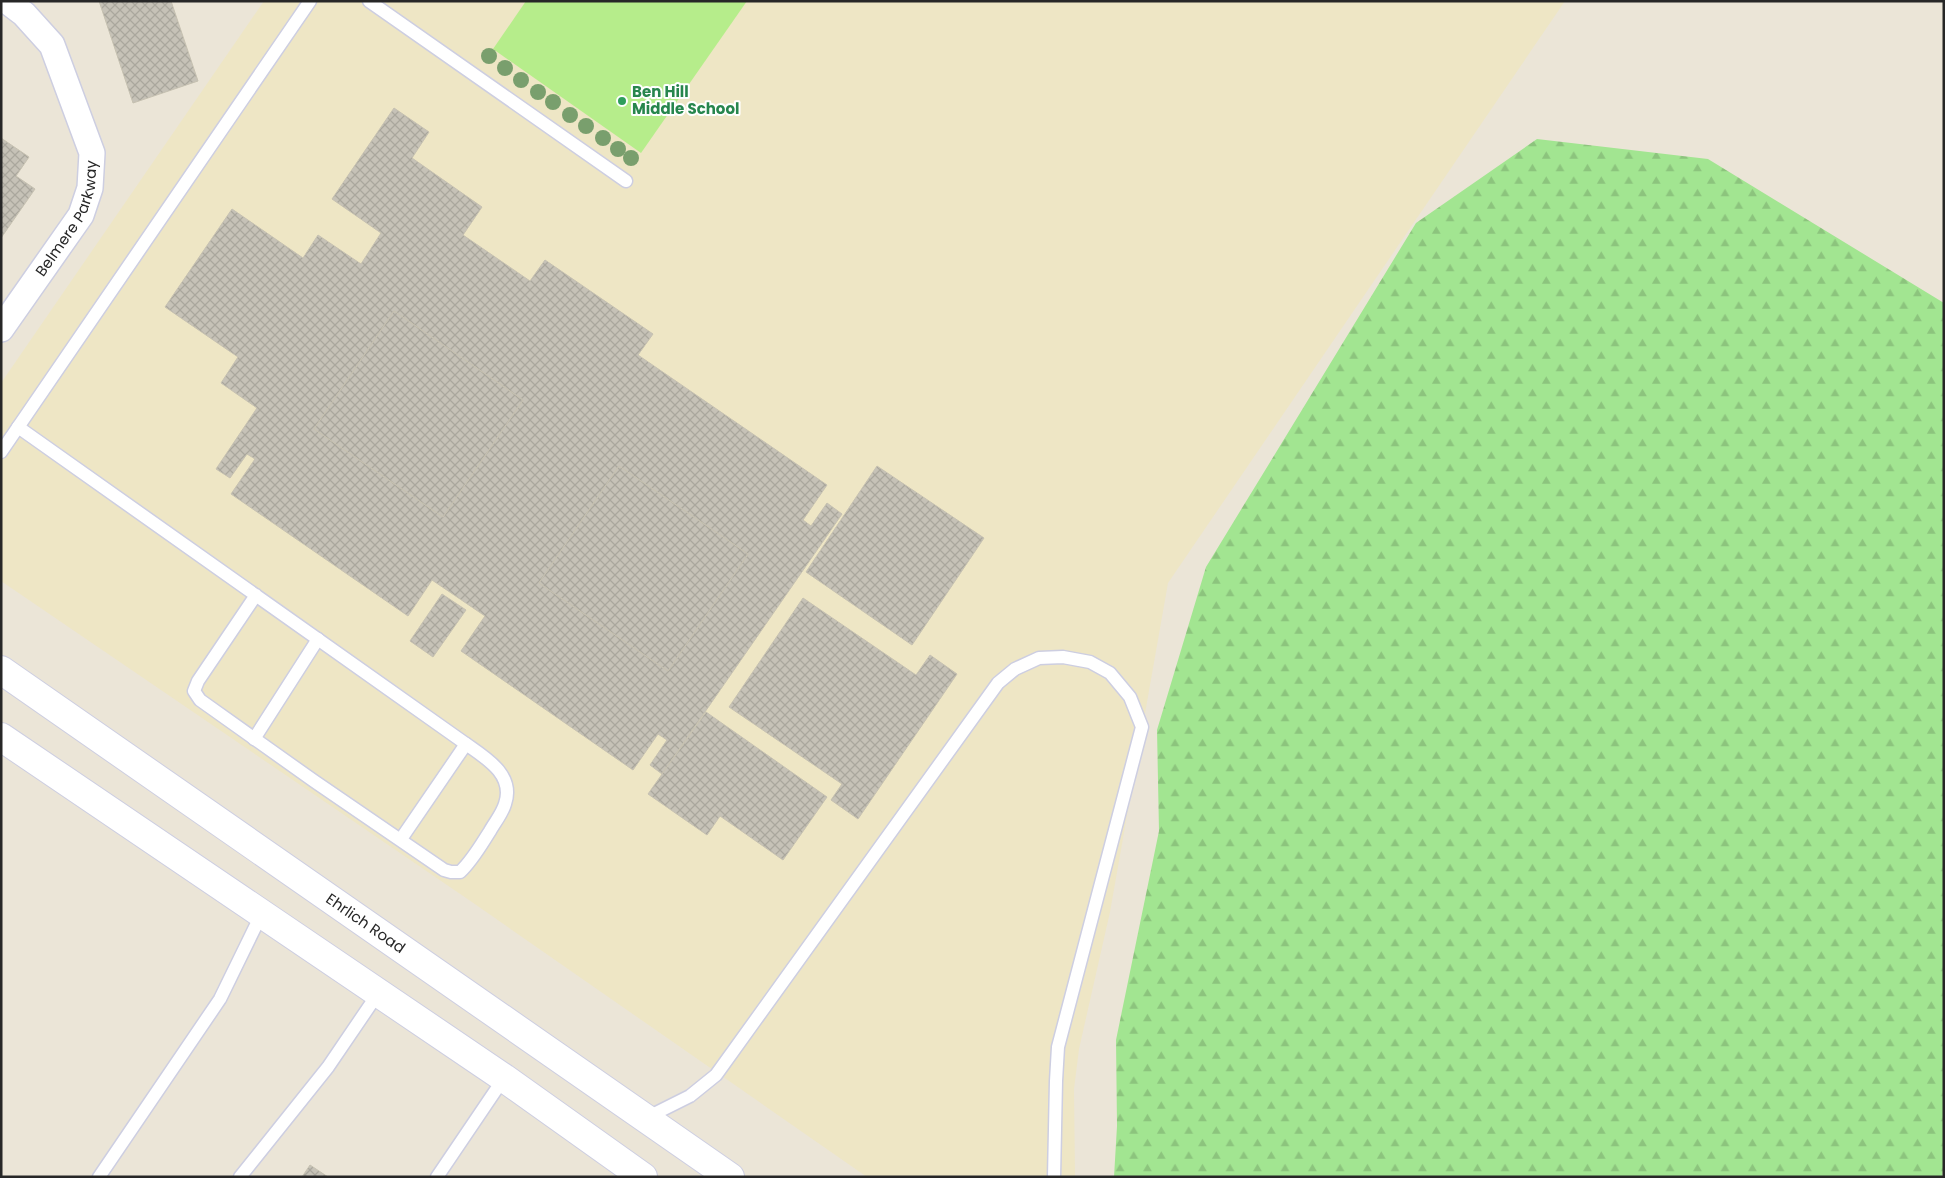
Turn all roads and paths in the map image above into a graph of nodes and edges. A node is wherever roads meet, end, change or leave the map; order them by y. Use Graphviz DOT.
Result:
graph roads {
  1 [pos="6,1"];
  2 [pos="310,1"];
  3 [pos="369,1"];
  4 [pos="626,181"];
  5 [pos="1,329"];
  6 [pos="18,427"];
  7 [pos="1,452"];
  8 [pos="256,596"];
  9 [pos="318,639"];
  10 [pos="1,670"];
  11 [pos="1,737"];
  12 [pos="254,739"];
  13 [pos="466,744"];
  14 [pos="401,840"];
  15 [pos="262,913"];
  16 [pos="378,992"];
  17 [pos="504,1078"];
  18 [pos="645,1118"];
  19 [pos="99,1177"];
  20 [pos="240,1177"];
  21 [pos="437,1177"];
  22 [pos="643,1177"];
  23 [pos="730,1177"];
  24 [pos="1054,1177"];
  1 -- 5 [label="street, Belmere Parkway"];
  2 -- 6 [label="lane"];
  3 -- 4 [label="lane"];
  6 -- 7 [label="lane"];
  6 -- 8 [label="lane"];
  8 -- 9 [label="lane"];
  8 -- 12 [label="lane"];
  9 -- 12 [label="lane"];
  9 -- 13 [label="lane"];
  10 -- 18 [label="main road, Ehrlich Road"];
  11 -- 15 [label="main road"];
  12 -- 14 [label="lane"];
  13 -- 14 [label="lane"];
  13 -- 14 [label="lane"];
  15 -- 16 [label="main road"];
  15 -- 19 [label="lane"];
  16 -- 17 [label="main road"];
  16 -- 20 [label="lane"];
  17 -- 21 [label="lane"];
  17 -- 22 [label="main road"];
  18 -- 23 [label="main road, Ehrlich Road"];
  18 -- 24 [label="lane"];
}
